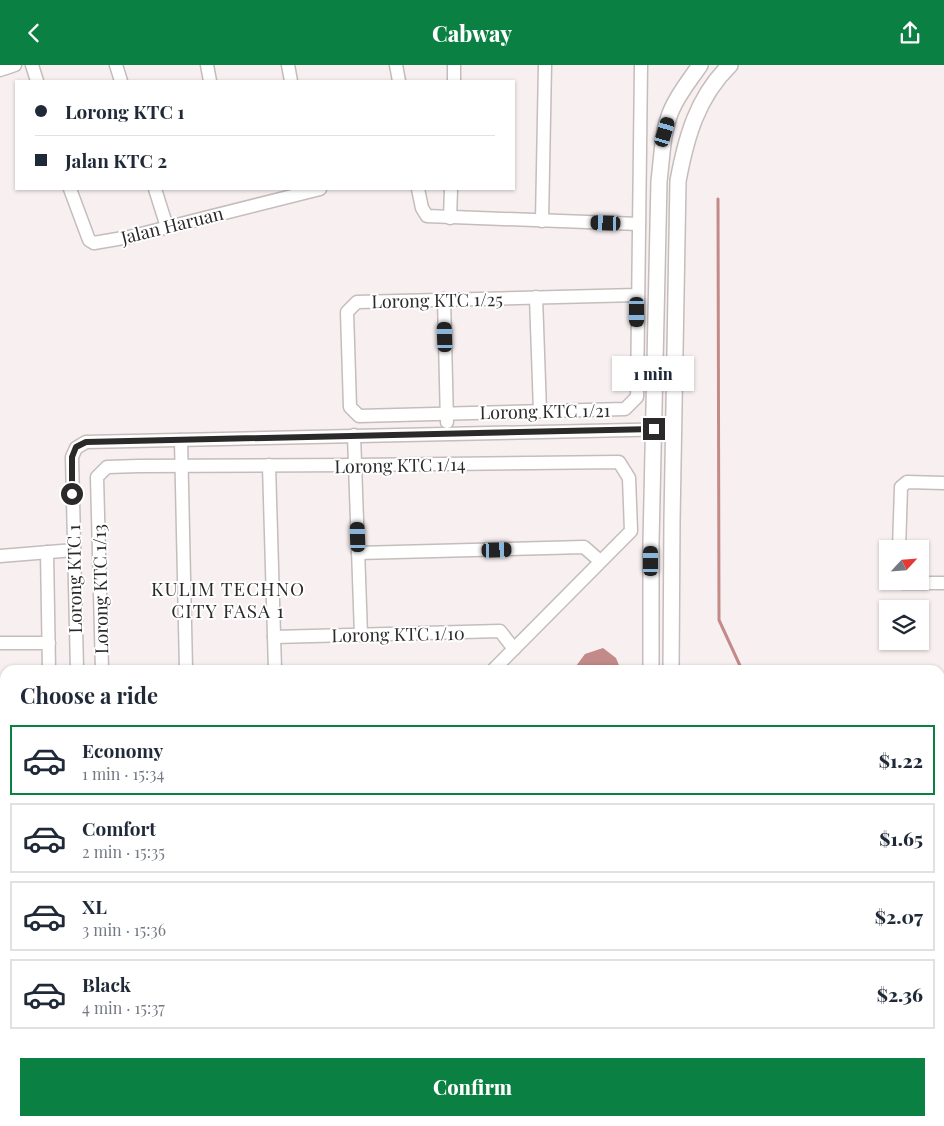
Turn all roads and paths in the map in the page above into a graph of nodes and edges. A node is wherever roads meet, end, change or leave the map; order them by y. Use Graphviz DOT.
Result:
graph roads {
  1 [pos="15,65"];
  2 [pos="32,65"];
  3 [pos="116,65"];
  4 [pos="207,65"];
  5 [pos="288,65"];
  6 [pos="396,65"];
  7 [pos="454,65"];
  8 [pos="545,65"];
  9 [pos="641,65"];
  10 [pos="700,65"];
  11 [pos="730,65"];
  12 [pos="0,69"];
  13 [pos="37,80"];
  14 [pos="121,80"];
  15 [pos="210,80"];
  16 [pos="291,80"];
  17 [pos="399,80"];
  18 [pos="454,80"];
  19 [pos="70,190"];
  20 [pos="155,190"];
  21 [pos="308,190"];
  22 [pos="418,190"];
  23 [pos="451,190"];
  24 [pos="450,218"];
  25 [pos="542,221"];
  26 [pos="639,225"];
  27 [pos="167,227"];
  28 [pos="638,295"];
  29 [pos="536,297"];
  30 [pos="444,299"];
  31 [pos="540,411"];
  32 [pos="447,414"];
  33 [pos="654,429"];
  34 [pos="674,429"];
  35 [pos="447,433"];
  36 [pos="354,435"];
  37 [pos="181,440"];
  38 [pos="182,465"];
  39 [pos="269,465"];
  40 [pos="356,465"];
  41 [pos="944,483"];
  42 [pos="899,540"];
  43 [pos="74,550"];
  44 [pos="47,552"];
  45 [pos="358,553"];
  46 [pos="0,556"];
  47 [pos="600,561"];
  48 [pos="929,583"];
  49 [pos="944,583"];
  50 [pos="361,635"];
  51 [pos="274,637"];
  52 [pos="0,643"];
  53 [pos="49,643"];
  54 [pos="514,649"];
  55 [pos="49,665"];
  56 [pos="77,665"];
  57 [pos="102,665"];
  58 [pos="186,665"];
  59 [pos="275,665"];
  60 [pos="498,665"];
  61 [pos="651,665"];
  62 [pos="671,665"];
  1 -- 12 [label="street"];
  2 -- 13 [label="street"];
  3 -- 14 [label="street"];
  4 -- 15 [label="street"];
  5 -- 16 [label="street"];
  6 -- 17 [label="street"];
  7 -- 18 [label="street"];
  8 -- 25 [label="street"];
  9 -- 26 [label="street, Lorong KTC 1/21"];
  10 -- 33 [label="street"];
  11 -- 34 [label="street"];
  19 -- 27 [label="street, Jalan Haruan"];
  20 -- 27 [label="street"];
  21 -- 27 [label="street, Jalan Haruan"];
  22 -- 24 [label="street"];
  23 -- 24 [label="street"];
  24 -- 25 [label="street"];
  25 -- 26 [label="street"];
  26 -- 28 [label="street, Lorong KTC 1/21"];
  28 -- 29 [label="street, Lorong KTC 1/25"];
  28 -- 31 [label="street, Lorong KTC 1/21"];
  29 -- 30 [label="street, Lorong KTC 1/25"];
  29 -- 31 [label="street"];
  30 -- 32 [label="street"];
  30 -- 32 [label="street, Lorong KTC 1/25"];
  31 -- 32 [label="street, Lorong KTC 1/21"];
  32 -- 35 [label="street"];
  33 -- 34 [label="street"];
  33 -- 35 [label="street"];
  33 -- 61 [label="street"];
  34 -- 62 [label="street"];
  35 -- 36 [label="street"];
  36 -- 37 [label="street"];
  36 -- 40 [label="street"];
  37 -- 38 [label="street"];
  37 -- 43 [label="street, Lorong KTC 1"];
  38 -- 39 [label="street, Lorong KTC 1/14"];
  38 -- 57 [label="street, Lorong KTC 1/13"];
  38 -- 58 [label="street"];
  39 -- 40 [label="street, Lorong KTC 1/14"];
  39 -- 51 [label="street"];
  40 -- 45 [label="street"];
  40 -- 47 [label="street, Lorong KTC 1/14"];
  41 -- 42 [label="street"];
  43 -- 44 [label="street"];
  43 -- 56 [label="street, Lorong KTC 1"];
  44 -- 46 [label="street"];
  44 -- 53 [label="street"];
  45 -- 47 [label="street"];
  45 -- 50 [label="street"];
  47 -- 54 [label="street"];
  48 -- 49 [label="street"];
  50 -- 51 [label="street, Lorong KTC 1/10"];
  50 -- 54 [label="street, Lorong KTC 1/10"];
  51 -- 59 [label="street"];
  52 -- 53 [label="street"];
  53 -- 55 [label="street"];
  54 -- 60 [label="street"];
}
